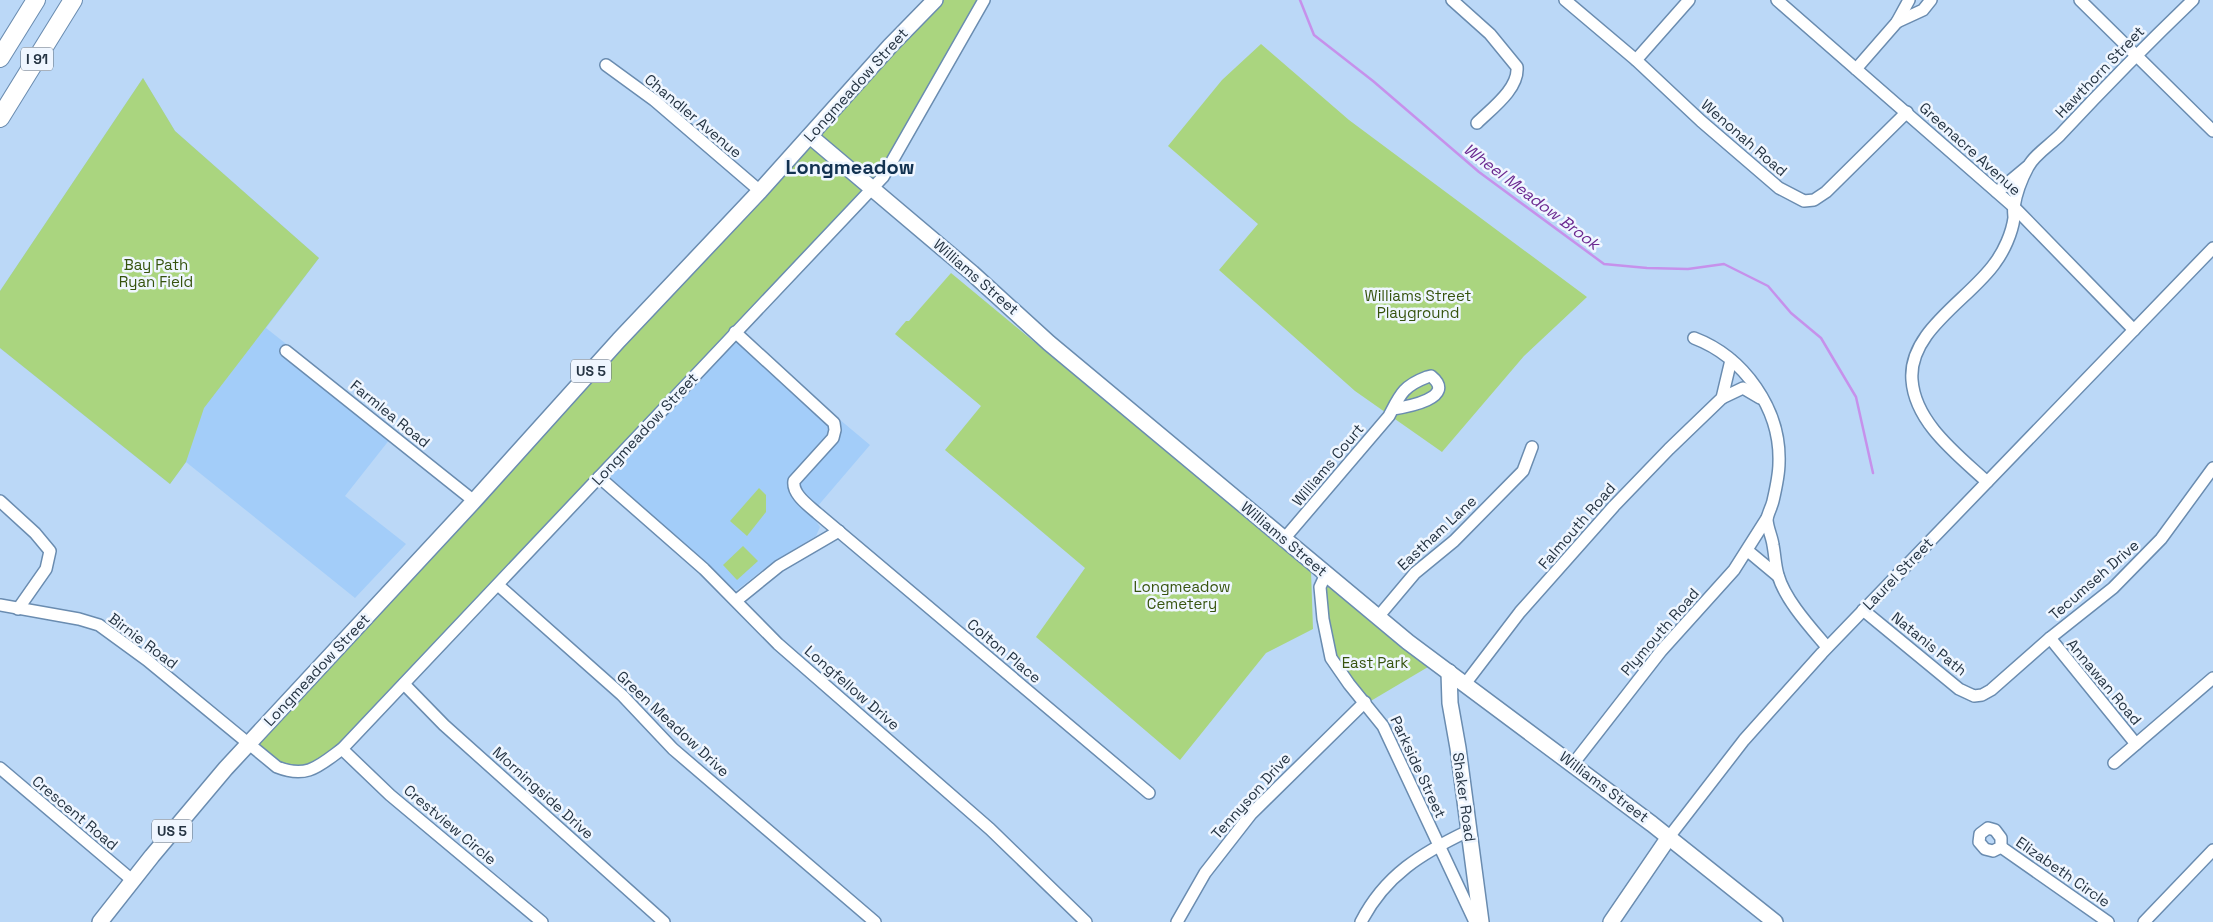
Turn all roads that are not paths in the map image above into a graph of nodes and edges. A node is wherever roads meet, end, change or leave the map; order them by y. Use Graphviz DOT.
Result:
graph roads {
  1 [pos="36,0"];
  2 [pos="73,0"];
  3 [pos="935,0"];
  4 [pos="984,0"];
  5 [pos="1452,0"];
  6 [pos="1565,0"];
  7 [pos="1689,0"];
  8 [pos="1777,0"];
  9 [pos="1909,0"];
  10 [pos="1931,0"];
  11 [pos="2080,0"];
  12 [pos="2193,0"];
  13 [pos="1897,22"];
  14 [pos="2136,55"];
  15 [pos="0,58"];
  16 [pos="1636,60"];
  17 [pos="606,65"];
  18 [pos="1856,69"];
  19 [pos="1906,112"];
  20 [pos="0,118"];
  21 [pos="1477,122"];
  22 [pos="2213,131"];
  23 [pos="810,136"];
  24 [pos="2028,166"];
  25 [pos="872,188"];
  26 [pos="760,191"];
  27 [pos="1997,192"];
  28 [pos="2014,207"];
  29 [pos="2213,248"];
  30 [pos="2134,330"];
  31 [pos="735,332"];
  32 [pos="1694,338"];
  33 [pos="286,350"];
  34 [pos="1731,360"];
  35 [pos="1722,398"];
  36 [pos="1767,406"];
  37 [pos="1393,409"];
  38 [pos="1532,447"];
  39 [pos="2213,468"];
  40 [pos="599,478"];
  41 [pos="1987,482"];
  42 [pos="0,501"];
  43 [pos="474,501"];
  44 [pos="1767,518"];
  45 [pos="839,531"];
  46 [pos="1284,539"];
  47 [pos="1748,551"];
  48 [pos="1326,574"];
  49 [pos="1778,576"];
  50 [pos="498,585"];
  51 [pos="737,600"];
  52 [pos="0,606"];
  53 [pos="18,609"];
  54 [pos="1863,610"];
  55 [pos="1378,617"];
  56 [pos="2050,638"];
  57 [pos="1827,647"];
  58 [pos="1449,672"];
  59 [pos="2213,678"];
  60 [pos="404,684"];
  61 [pos="1465,684"];
  62 [pos="1978,696"];
  63 [pos="1365,702"];
  64 [pos="248,744"];
  65 [pos="2136,744"];
  66 [pos="342,749"];
  67 [pos="2114,763"];
  68 [pos="1573,764"];
  69 [pos="0,768"];
  70 [pos="1149,793"];
  71 [pos="1468,831"];
  72 [pos="1669,837"];
  73 [pos="1439,845"];
  74 [pos="2001,847"];
  75 [pos="2213,850"];
  76 [pos="132,880"];
  77 [pos="100,922"];
  78 [pos="542,922"];
  79 [pos="664,922"];
  80 [pos="874,922"];
  81 [pos="1086,922"];
  82 [pos="1176,922"];
  83 [pos="1361,922"];
  84 [pos="1475,922"];
  85 [pos="1481,922"];
  86 [pos="1611,922"];
  87 [pos="1775,922"];
  88 [pos="2108,922"];
  89 [pos="2144,922"];
  1 -- 15 [label="highway, I 91"];
  2 -- 20 [label="highway, I 91"];
  3 -- 23 [label="main road, Longmeadow Street / US 5"];
  4 -- 25 [label="street, Longmeadow Street"];
  5 -- 21 [label="street"];
  6 -- 16 [label="street, Wenonah Road"];
  7 -- 16 [label="street"];
  8 -- 18 [label="street, Greenacre Avenue"];
  9 -- 13 [label="street"];
  10 -- 13 [label="street"];
  11 -- 14 [label="street"];
  12 -- 14 [label="street, Hawthorn Street"];
  13 -- 18 [label="street"];
  14 -- 22 [label="street"];
  14 -- 24 [label="street, Hawthorn Street"];
  16 -- 19 [label="street, Wenonah Road"];
  17 -- 26 [label="street, Chandler Avenue"];
  18 -- 19 [label="street, Greenacre Avenue"];
  19 -- 27 [label="street, Greenacre Avenue"];
  23 -- 25 [label="main road, Williams Street"];
  23 -- 26 [label="main road, Longmeadow Street / US 5"];
  24 -- 27 [label="street, Hawthorn Street"];
  24 -- 28 [label="street, Hawthorn Street"];
  25 -- 31 [label="street, Longmeadow Street"];
  25 -- 46 [label="main road, Williams Street"];
  26 -- 43 [label="main road, Longmeadow Street / US 5"];
  27 -- 28 [label="street, Greenacre Avenue"];
  28 -- 30 [label="street, Greenacre Avenue"];
  28 -- 41 [label="street, Hawthorn Street"];
  29 -- 30 [label="street, Laurel Street"];
  30 -- 41 [label="street, Laurel Street"];
  31 -- 40 [label="street, Longmeadow Street"];
  31 -- 45 [label="street, Colton Place"];
  32 -- 34 [label="street, Plymouth Road"];
  33 -- 43 [label="street, Farmlea Road"];
  34 -- 35 [label="street"];
  34 -- 36 [label="street, Plymouth Road"];
  35 -- 36 [label="street, Falmouth Road"];
  35 -- 61 [label="street, Falmouth Road"];
  36 -- 44 [label="street, Plymouth Road"];
  37 -- 46 [label="street, Williams Court"];
  38 -- 55 [label="street, Eastham Lane"];
  39 -- 56 [label="street, Tecumseh Drive"];
  40 -- 50 [label="street, Longmeadow Street"];
  40 -- 51 [label="street, Longfellow Drive"];
  41 -- 54 [label="street, Laurel Street"];
  42 -- 53 [label="street"];
  43 -- 64 [label="main road, Longmeadow Street / US 5"];
  44 -- 47 [label="street, Plymouth Road"];
  44 -- 49 [label="street"];
  45 -- 51 [label="street"];
  45 -- 70 [label="street, Colton Place"];
  46 -- 48 [label="main road, Williams Street"];
  47 -- 49 [label="street"];
  47 -- 68 [label="street, Plymouth Road"];
  48 -- 55 [label="main road, Williams Street"];
  48 -- 63 [label="street, Parkside Street"];
  49 -- 57 [label="street"];
  50 -- 60 [label="street, Longmeadow Street"];
  50 -- 80 [label="street, Green Meadow Drive"];
  51 -- 81 [label="street, Longfellow Drive"];
  52 -- 53 [label="street, Birnie Road"];
  53 -- 64 [label="street, Birnie Road"];
  54 -- 57 [label="street, Laurel Street"];
  54 -- 62 [label="street, Natanis Path"];
  55 -- 58 [label="main road, Williams Street"];
  56 -- 62 [label="street, Tecumseh Drive"];
  56 -- 65 [label="street, Annawan Road"];
  57 -- 72 [label="street, Laurel Street"];
  58 -- 61 [label="main road, Williams Street"];
  58 -- 71 [label="main road, Shaker Road"];
  59 -- 65 [label="street"];
  60 -- 66 [label="street, Longmeadow Street"];
  60 -- 79 [label="street, Morningside Drive"];
  61 -- 68 [label="main road, Williams Street"];
  63 -- 73 [label="street, Parkside Street"];
  63 -- 82 [label="street, Tennyson Drive"];
  64 -- 66 [label="street, Longmeadow Street"];
  64 -- 76 [label="main road, Longmeadow Street / US 5"];
  65 -- 67 [label="street"];
  66 -- 78 [label="street, Crestview Circle"];
  68 -- 72 [label="main road, Williams Street"];
  69 -- 76 [label="street, Crescent Road"];
  71 -- 73 [label="street"];
  71 -- 85 [label="main road, Shaker Road"];
  72 -- 86 [label="main road, Laurel Street"];
  72 -- 87 [label="main road, Williams Street"];
  73 -- 83 [label="street"];
  73 -- 84 [label="street, Parkside Street"];
  74 -- 88 [label="street, Elizabeth Circle"];
  75 -- 89 [label="street"];
  76 -- 77 [label="main road, Longmeadow Street / US 5"];
}
